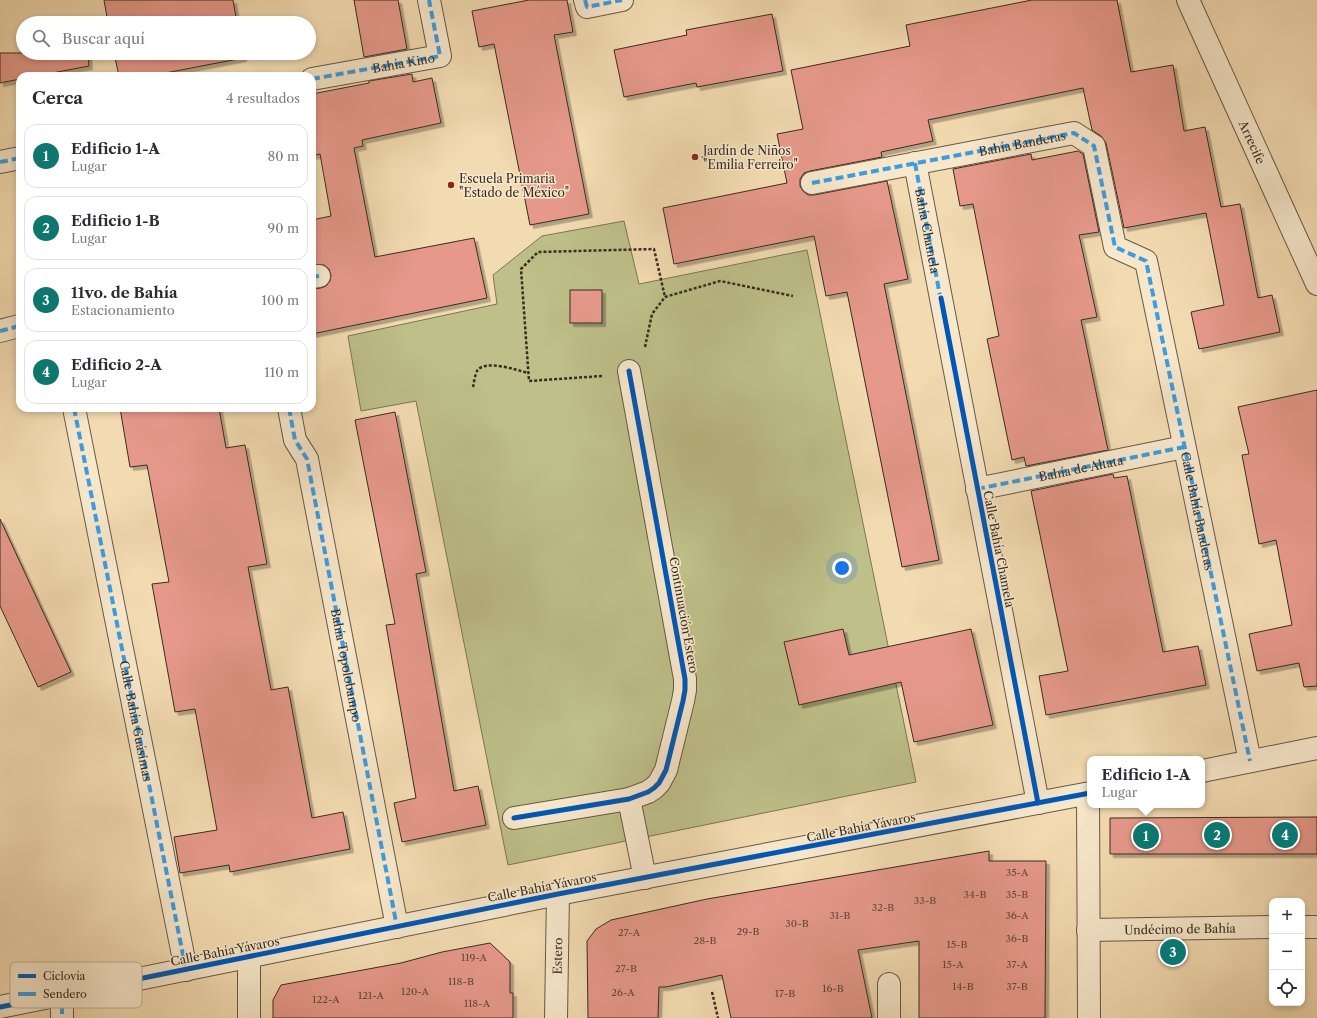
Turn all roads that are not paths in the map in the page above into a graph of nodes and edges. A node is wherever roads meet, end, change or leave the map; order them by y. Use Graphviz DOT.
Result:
graph roads {
  1 [pos="429,0"];
  2 [pos="585,0"];
  3 [pos="622,0"];
  4 [pos="1188,0"];
  5 [pos="316,78"];
  6 [pos="16,159"];
  7 [pos="0,162"];
  8 [pos="915,163"];
  9 [pos="812,183"];
  10 [pos="1146,261"];
  11 [pos="1317,284"];
  12 [pos="941,298"];
  13 [pos="16,327"];
  14 [pos="0,331"];
  15 [pos="629,372"];
  16 [pos="75,412"];
  17 [pos="290,412"];
  18 [pos="1184,447"];
  19 [pos="977,489"];
  20 [pos="1317,748"];
  21 [pos="1250,761"];
  22 [pos="1205,770"];
  23 [pos="1087,794"];
  24 [pos="629,799"];
  25 [pos="1038,803"];
  26 [pos="1089,808"];
  27 [pos="514,818"];
  28 [pos="645,878"];
  29 [pos="558,894"];
  30 [pos="1317,926"];
  31 [pos="397,927"];
  32 [pos="1269,927"];
  33 [pos="1305,927"];
  34 [pos="1088,930"];
  35 [pos="249,957"];
  36 [pos="186,970"];
  37 [pos="142,979"];
  38 [pos="889,984"];
  39 [pos="10,1005"];
  40 [pos="0,1007"];
  41 [pos="249,1018"];
  42 [pos="556,1018"];
  43 [pos="889,1018"];
  44 [pos="1089,1018"];
  1 -- 5 [label="street, Bahía Kino"];
  2 -- 3 [label="street"];
  4 -- 11 [label="street, Arrecife"];
  6 -- 7 [label="street"];
  8 -- 9 [label="street, Bahía Banderas"];
  8 -- 10 [label="street, Bahía Banderas"];
  8 -- 12 [label="street, Bahía Chamela"];
  10 -- 18 [label="street, Calle Bahía Banderas"];
  12 -- 19 [label="street, Calle Bahía Chamela"];
  13 -- 14 [label="street"];
  15 -- 24 [label="street, Continuación Estero"];
  16 -- 36 [label="street, Calle Bahía Guásimas"];
  17 -- 31 [label="street, Bahía Topolobampo"];
  18 -- 19 [label="street, Bahía de Altata"];
  18 -- 21 [label="street, Calle Bahía Banderas"];
  19 -- 25 [label="street, Calle Bahía Chamela"];
  20 -- 21 [label="street"];
  21 -- 22 [label="street"];
  23 -- 25 [label="street, Calle Bahía Yávaros"];
  24 -- 27 [label="street, Continuación Estero"];
  24 -- 28 [label="street"];
  25 -- 28 [label="street, Calle Bahía Yávaros"];
  26 -- 34 [label="street"];
  28 -- 29 [label="street, Calle Bahía Yávaros"];
  29 -- 31 [label="street, Calle Bahía Yávaros"];
  29 -- 42 [label="street, Estero"];
  30 -- 33 [label="street"];
  31 -- 35 [label="street, Calle Bahía Yávaros"];
  32 -- 34 [label="street, Undécimo de Bahía"];
  34 -- 44 [label="street"];
  35 -- 36 [label="street, Calle Bahía Yávaros"];
  35 -- 41 [label="street"];
  36 -- 37 [label="street, Calle Bahía Yávaros"];
  38 -- 43 [label="street"];
  39 -- 40 [label="street, Calle Bahía Yávaros"];
}
